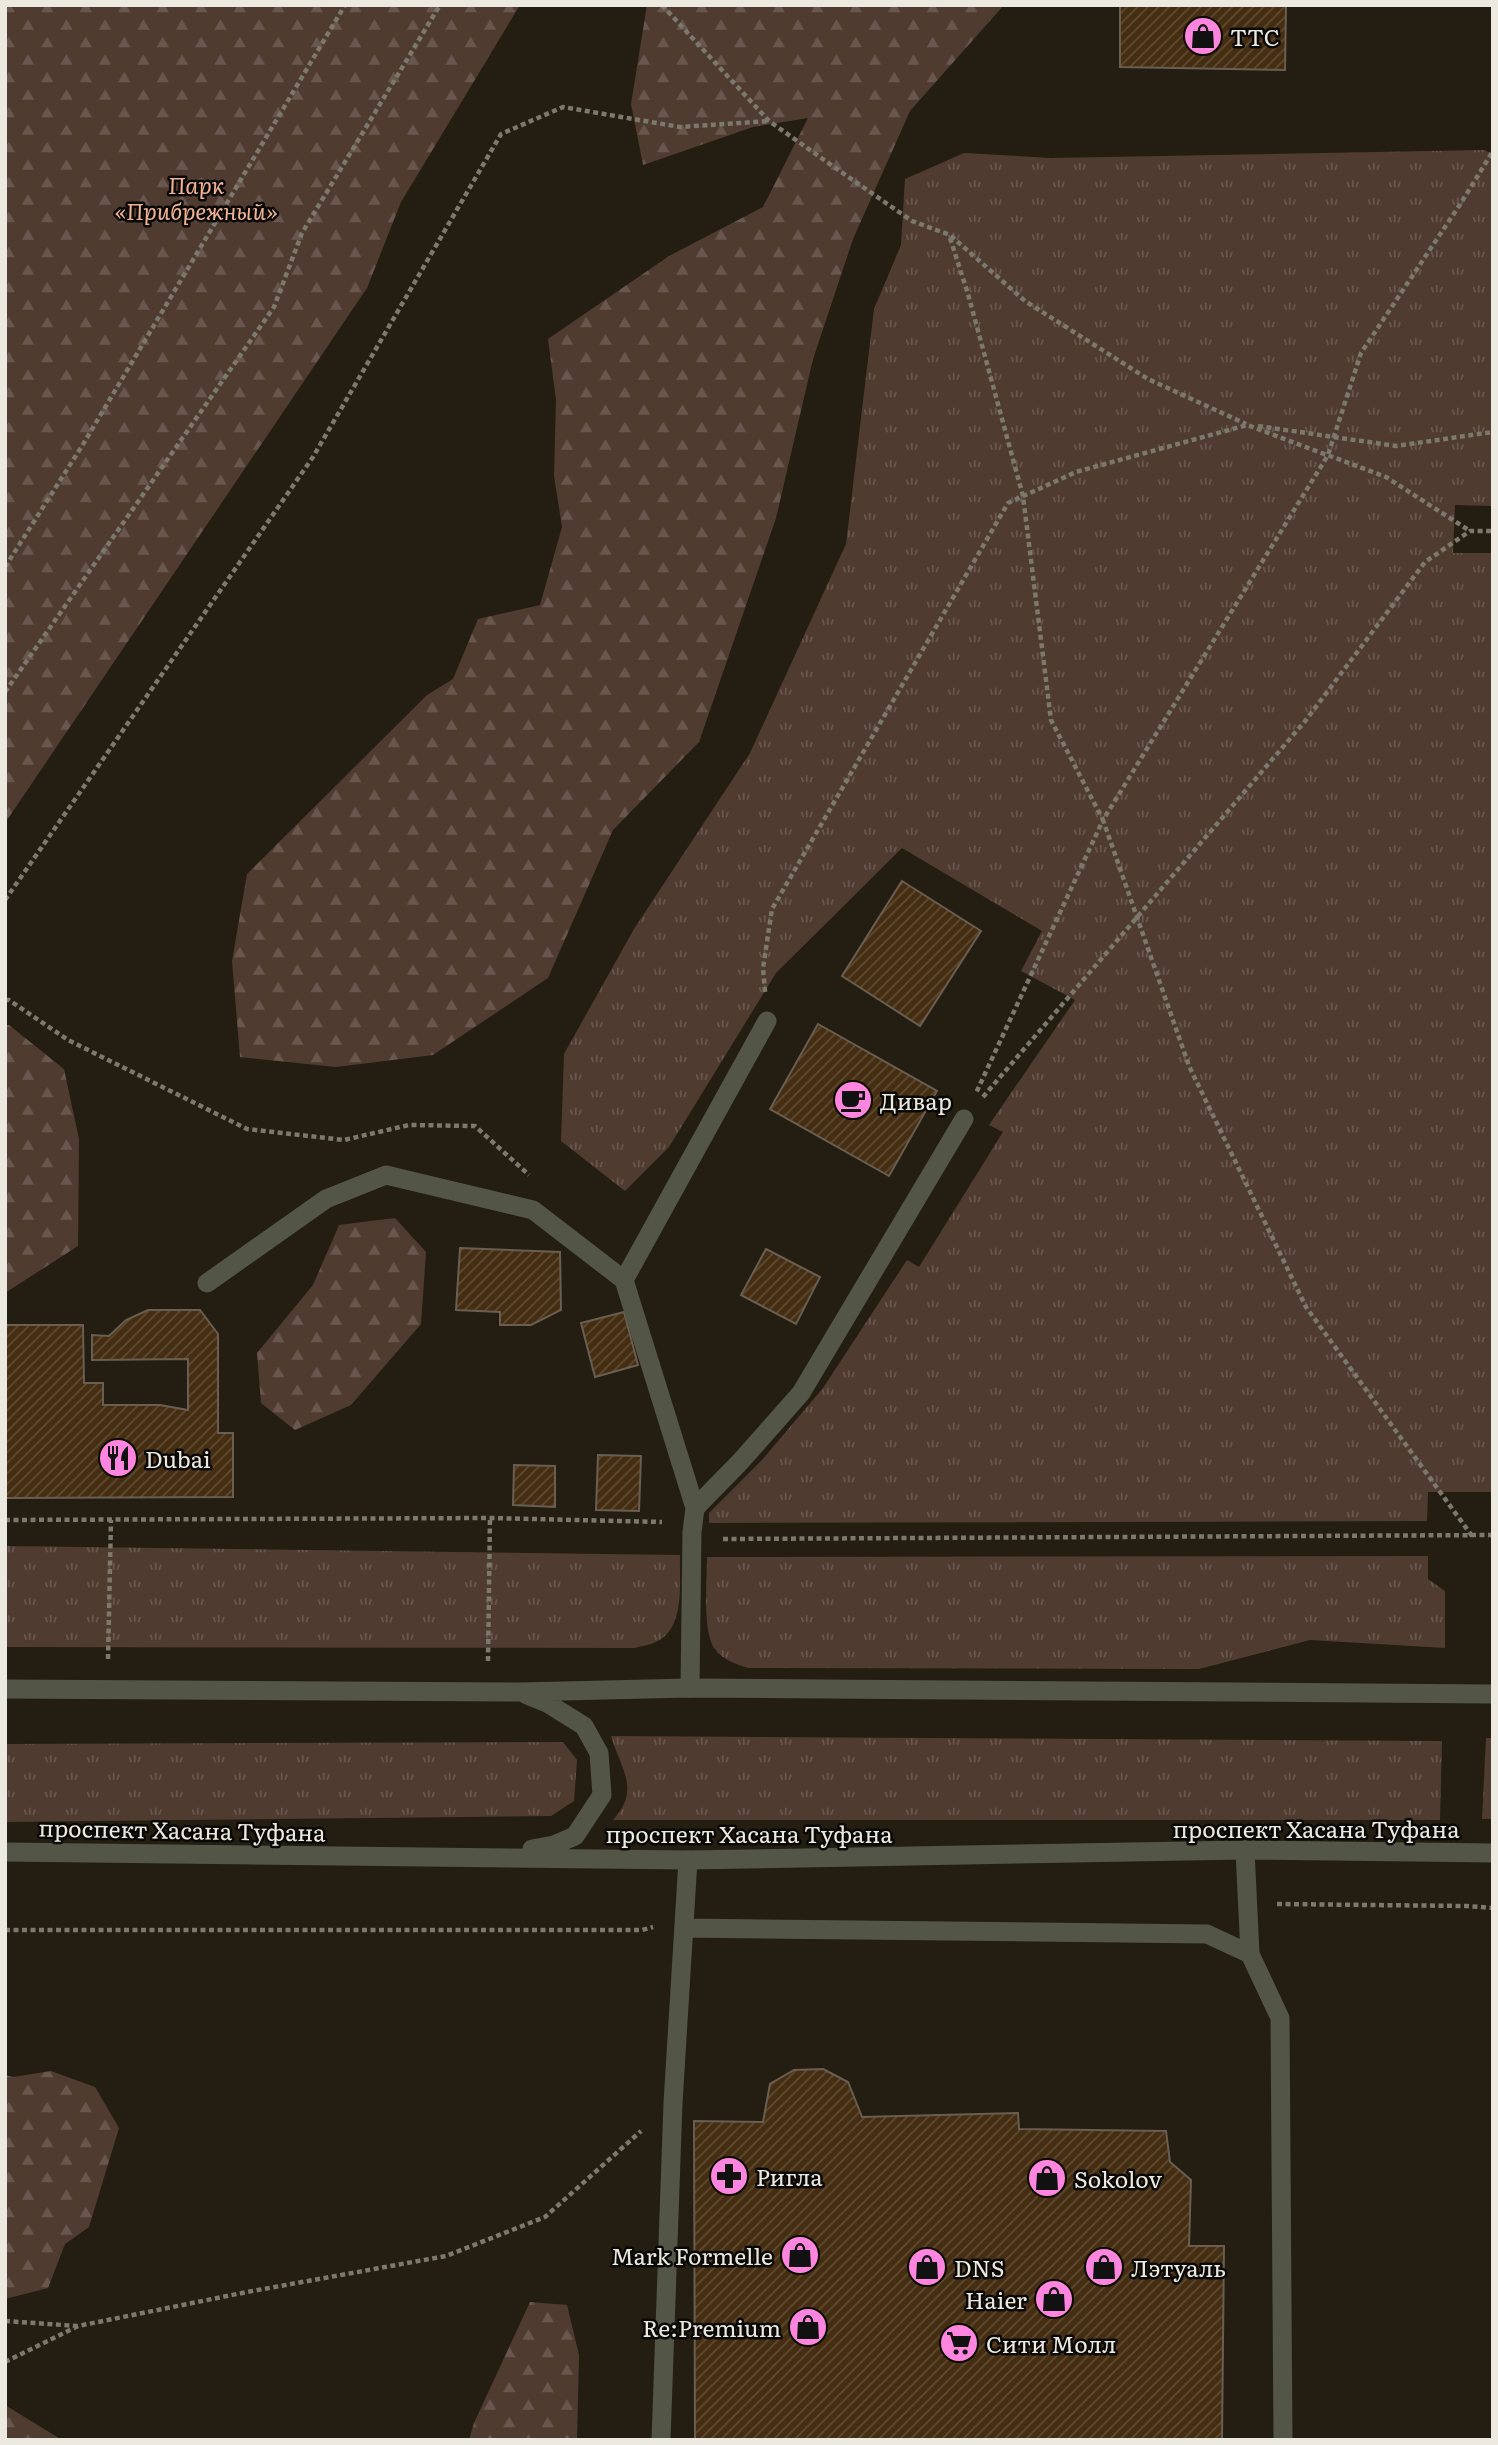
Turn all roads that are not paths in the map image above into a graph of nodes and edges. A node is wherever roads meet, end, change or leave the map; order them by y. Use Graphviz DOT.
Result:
graph roads {
  1 [pos="767,1021"];
  2 [pos="964,1119"];
  3 [pos="624,1280"];
  4 [pos="207,1283"];
  5 [pos="695,1508"];
  6 [pos="690,1688"];
  7 [pos="5,1689"];
  8 [pos="520,1692"];
  9 [pos="1493,1694"];
  10 [pos="1245,1850"];
  11 [pos="5,1852"];
  12 [pos="1493,1853"];
  13 [pos="494,1857"];
  14 [pos="688,1860"];
  15 [pos="684,1928"];
  16 [pos="1250,1954"];
  17 [pos="661,2440"];
  18 [pos="1283,2440"];
  1 -- 3 [label="street"];
  2 -- 5 [label="street"];
  3 -- 4 [label="street"];
  3 -- 5 [label="street"];
  5 -- 6 [label="street"];
  6 -- 8 [label="street"];
  6 -- 9 [label="street"];
  7 -- 8 [label="street"];
  8 -- 13 [label="street"];
  10 -- 12 [label="street, проспект Хасана Туфана"];
  10 -- 14 [label="street, проспект Хасана Туфана"];
  10 -- 16 [label="street"];
  11 -- 13 [label="street, проспект Хасана Туфана"];
  13 -- 14 [label="street, проспект Хасана Туфана"];
  14 -- 15 [label="street"];
  15 -- 16 [label="street"];
  15 -- 17 [label="street"];
  16 -- 18 [label="street"];
}
